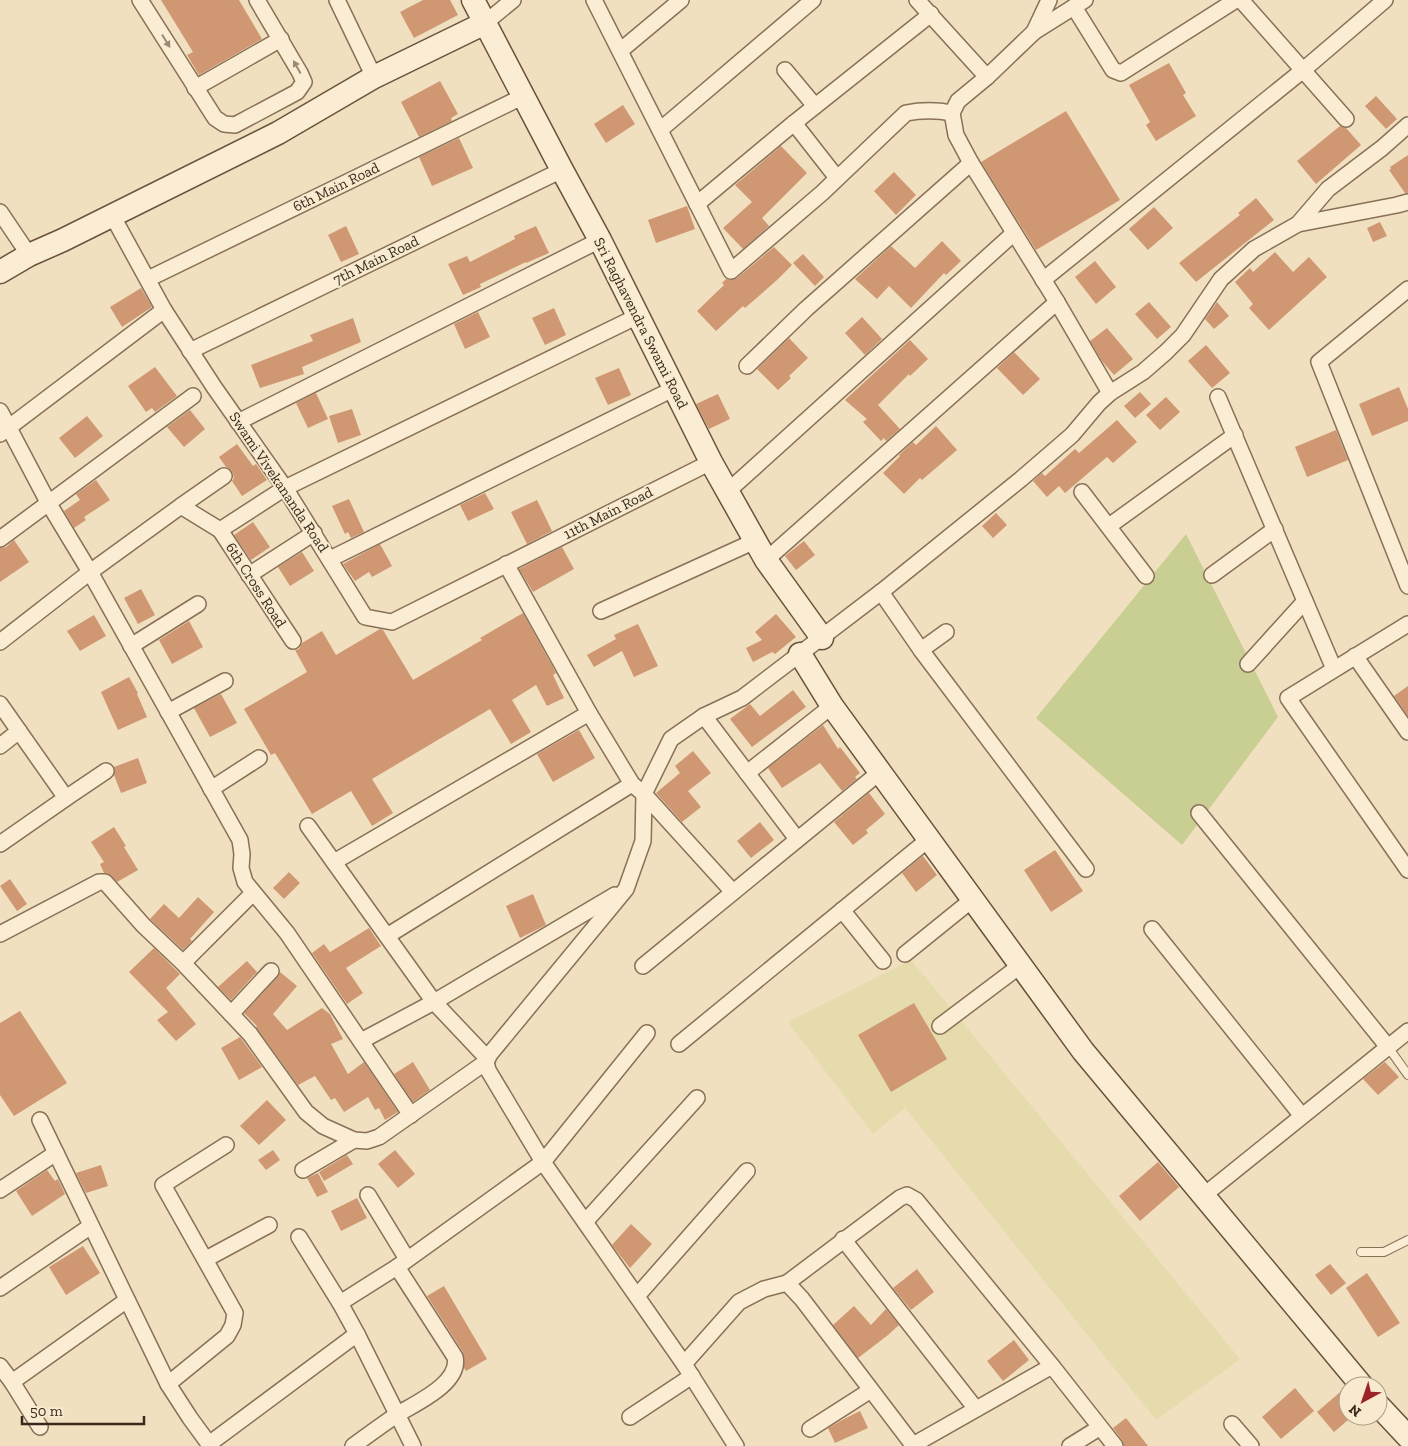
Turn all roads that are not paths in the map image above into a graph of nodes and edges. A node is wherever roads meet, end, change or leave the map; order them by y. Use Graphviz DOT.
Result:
graph roads {
  1 [pos="140,0"];
  2 [pos="257,0"];
  3 [pos="337,0"];
  4 [pos="474,0"];
  5 [pos="513,0"];
  6 [pos="594,0"];
  7 [pos="681,0"];
  8 [pos="813,0"];
  9 [pos="917,0"];
  10 [pos="1049,0"];
  11 [pos="1236,0"];
  12 [pos="1242,0"];
  13 [pos="1385,0"];
  14 [pos="1079,4"];
  15 [pos="931,14"];
  16 [pos="485,22"];
  17 [pos="1034,32"];
  18 [pos="281,39"];
  19 [pos="620,51"];
  20 [pos="785,70"];
  21 [pos="1302,71"];
  22 [pos="374,77"];
  23 [pos="987,77"];
  24 [pos="196,88"];
  25 [pos="524,96"];
  26 [pos="279,101"];
  27 [pos="815,106"];
  28 [pos="263,110"];
  29 [pos="952,113"];
  30 [pos="1346,119"];
  31 [pos="794,123"];
  32 [pos="1408,125"];
  33 [pos="285,128"];
  34 [pos="660,130"];
  35 [pos="971,163"];
  36 [pos="562,170"];
  37 [pos="837,178"];
  38 [pos="1408,202"];
  39 [pos="697,204"];
  40 [pos="0,212"];
  41 [pos="112,215"];
  42 [pos="1298,224"];
  43 [pos="1014,233"];
  44 [pos="600,240"];
  45 [pos="29,255"];
  46 [pos="0,272"];
  47 [pos="148,279"];
  48 [pos="1042,280"];
  49 [pos="1408,289"];
  50 [pos="1057,302"];
  51 [pos="164,310"];
  52 [pos="638,316"];
  53 [pos="190,351"];
  54 [pos="747,366"];
  55 [pos="675,388"];
  56 [pos="1110,393"];
  57 [pos="194,396"];
  58 [pos="1218,397"];
  59 [pos="0,411"];
  60 [pos="238,422"];
  61 [pos="5,430"];
  62 [pos="1235,435"];
  63 [pos="710,462"];
  64 [pos="224,476"];
  65 [pos="285,488"];
  66 [pos="727,492"];
  67 [pos="1082,492"];
  68 [pos="49,504"];
  69 [pos="181,506"];
  70 [pos="1109,526"];
  71 [pos="1275,529"];
  72 [pos="220,530"];
  73 [pos="314,533"];
  74 [pos="0,539"];
  75 [pos="755,540"];
  76 [pos="330,559"];
  77 [pos="766,560"];
  78 [pos="506,564"];
  79 [pos="90,572"];
  80 [pos="249,575"];
  81 [pos="1212,575"];
  82 [pos="1146,576"];
  83 [pos="1408,586"];
  84 [pos="881,592"];
  85 [pos="1305,601"];
  86 [pos="198,604"];
  87 [pos="601,611"];
  88 [pos="1408,624"];
  89 [pos="946,632"];
  90 [pos="822,638"];
  91 [pos="293,641"];
  92 [pos="0,642"];
  93 [pos="131,646"];
  94 [pos="921,650"];
  95 [pos="800,654"];
  96 [pos="1355,656"];
  97 [pos="1248,664"];
  98 [pos="1334,669"];
  99 [pos="225,681"];
  100 [pos="0,704"];
  101 [pos="832,706"];
  102 [pos="168,712"];
  103 [pos="589,713"];
  104 [pos="704,716"];
  105 [pos="19,731"];
  106 [pos="1408,732"];
  107 [pos="0,746"];
  108 [pos="259,758"];
  109 [pos="106,771"];
  110 [pos="880,772"];
  111 [pos="748,773"];
  112 [pos="632,784"];
  113 [pos="211,789"];
  114 [pos="644,794"];
  115 [pos="66,798"];
  116 [pos="1199,813"];
  117 [pos="308,826"];
  118 [pos="797,839"];
  119 [pos="929,839"];
  120 [pos="0,844"];
  121 [pos="334,862"];
  122 [pos="1086,869"];
  123 [pos="1408,870"];
  124 [pos="626,889"];
  125 [pos="733,892"];
  126 [pos="253,893"];
  127 [pos="973,899"];
  128 [pos="842,910"];
  129 [pos="1152,929"];
  130 [pos="0,934"];
  131 [pos="387,936"];
  132 [pos="906,954"];
  133 [pos="883,961"];
  134 [pos="183,963"];
  135 [pos="1021,965"];
  136 [pos="643,966"];
  137 [pos="271,971"];
  138 [pos="434,1002"];
  139 [pos="231,1014"];
  140 [pos="940,1026"];
  141 [pos="1408,1031"];
  142 [pos="648,1033"];
  143 [pos="361,1041"];
  144 [pos="679,1044"];
  145 [pos="1388,1047"];
  146 [pos="486,1060"];
  147 [pos="1408,1075"];
  148 [pos="697,1098"];
  149 [pos="411,1115"];
  150 [pos="1302,1116"];
  151 [pos="40,1120"];
  152 [pos="354,1140"];
  153 [pos="226,1145"];
  154 [pos="56,1153"];
  155 [pos="543,1162"];
  156 [pos="302,1170"];
  157 [pos="747,1172"];
  158 [pos="0,1190"];
  159 [pos="368,1195"];
  160 [pos="1204,1196"];
  161 [pos="585,1222"];
  162 [pos="269,1225"];
  163 [pos="91,1226"];
  164 [pos="299,1237"];
  165 [pos="843,1239"];
  166 [pos="1408,1240"];
  167 [pos="1361,1252"];
  168 [pos="206,1259"];
  169 [pos="402,1263"];
  170 [pos="787,1283"];
  171 [pos="0,1288"];
  172 [pos="637,1296"];
  173 [pos="127,1300"];
  174 [pos="340,1304"];
  175 [pos="358,1334"];
  176 [pos="0,1366"];
  177 [pos="1052,1366"];
  178 [pos="688,1370"];
  179 [pos="1354,1376"];
  180 [pos="12,1382"];
  181 [pos="168,1384"];
  182 [pos="871,1390"];
  183 [pos="976,1409"];
  184 [pos="398,1415"];
  185 [pos="1388,1416"];
  186 [pos="630,1417"];
  187 [pos="1232,1424"];
  188 [pos="40,1427"];
  189 [pos="1099,1428"];
  190 [pos="810,1429"];
  191 [pos="1408,1438"];
  192 [pos="210,1445"];
  193 [pos="912,1445"];
  194 [pos="353,1446"];
  195 [pos="413,1446"];
  196 [pos="736,1446"];
  197 [pos="1070,1446"];
  198 [pos="1115,1446"];
  199 [pos="1251,1446"];
  1 -- 24 [label="street, one-way"];
  2 -- 18 [label="street"];
  3 -- 22 [label="street"];
  4 -- 16 [label="street, Sri Raghavendra Swami Road"];
  5 -- 16 [label="street"];
  6 -- 19 [label="street"];
  7 -- 19 [label="street"];
  8 -- 34 [label="street"];
  9 -- 15 [label="street"];
  10 -- 17 [label="street"];
  11 -- 14 [label="street"];
  12 -- 21 [label="street"];
  13 -- 21 [label="street"];
  14 -- 17 [label="street"];
  15 -- 23 [label="street"];
  15 -- 27 [label="street"];
  16 -- 22 [label="street"];
  16 -- 25 [label="street, Sri Raghavendra Swami Road"];
  17 -- 23 [label="street"];
  18 -- 24 [label="street"];
  26 -- 18 [label="street, one-way"];
  19 -- 34 [label="street"];
  20 -- 27 [label="street"];
  21 -- 30 [label="street"];
  21 -- 48 [label="street"];
  22 -- 33 [label="street"];
  23 -- 29 [label="street"];
  24 -- 28 [label="street"];
  25 -- 36 [label="street, Sri Raghavendra Swami Road"];
  25 -- 47 [label="street, 6th Main Road"];
  26 -- 28 [label="street"];
  26 -- 33 [label="street"];
  27 -- 31 [label="street"];
  28 -- 33 [label="street"];
  29 -- 35 [label="street"];
  29 -- 37 [label="street"];
  31 -- 37 [label="street"];
  31 -- 39 [label="street"];
  32 -- 42 [label="street"];
  33 -- 41 [label="street"];
  34 -- 39 [label="street"];
  35 -- 43 [label="street"];
  35 -- 54 [label="street"];
  36 -- 44 [label="street, Sri Raghavendra Swami Road"];
  36 -- 53 [label="street, 7th Main Road"];
  37 -- 39 [label="street"];
  38 -- 42 [label="street"];
  40 -- 45 [label="street"];
  41 -- 45 [label="street"];
  41 -- 47 [label="street, Swami Vivekananda Road"];
  42 -- 56 [label="street"];
  43 -- 48 [label="street"];
  43 -- 66 [label="street"];
  44 -- 52 [label="street, Sri Raghavendra Swami Road"];
  44 -- 60 [label="street"];
  45 -- 46 [label="street"];
  47 -- 51 [label="street, Swami Vivekananda Road"];
  48 -- 50 [label="street"];
  49 -- 83 [label="street"];
  50 -- 56 [label="street"];
  50 -- 77 [label="street"];
  51 -- 53 [label="street, Swami Vivekananda Road"];
  51 -- 61 [label="street"];
  52 -- 55 [label="street, Sri Raghavendra Swami Road"];
  52 -- 65 [label="street"];
  53 -- 60 [label="street, Swami Vivekananda Road"];
  55 -- 63 [label="street, Sri Raghavendra Swami Road"];
  55 -- 76 [label="street"];
  56 -- 84 [label="street"];
  57 -- 68 [label="street"];
  58 -- 62 [label="street"];
  59 -- 61 [label="street"];
  60 -- 65 [label="street, Swami Vivekananda Road"];
  61 -- 68 [label="street"];
  62 -- 70 [label="street"];
  62 -- 71 [label="street"];
  63 -- 66 [label="street, Sri Raghavendra Swami Road"];
  63 -- 78 [label="street, 11th Main Road"];
  64 -- 69 [label="street"];
  65 -- 72 [label="street"];
  65 -- 73 [label="street, Swami Vivekananda Road"];
  66 -- 75 [label="street, Sri Raghavendra Swami Road"];
  67 -- 70 [label="street"];
  68 -- 74 [label="street"];
  68 -- 79 [label="street"];
  69 -- 72 [label="street"];
  69 -- 79 [label="street"];
  70 -- 82 [label="street"];
  71 -- 81 [label="street"];
  71 -- 85 [label="street"];
  72 -- 80 [label="street, 6th Cross Road"];
  73 -- 76 [label="street, Swami Vivekananda Road"];
  73 -- 80 [label="street"];
  75 -- 77 [label="street, Sri Raghavendra Swami Road"];
  75 -- 87 [label="street"];
  76 -- 78 [label="street, Swami Vivekananda Road"];
  77 -- 90 [label="street, Sri Raghavendra Swami Road"];
  78 -- 103 [label="street"];
  79 -- 92 [label="street"];
  79 -- 93 [label="street"];
  80 -- 91 [label="street, 6th Cross Road"];
  84 -- 90 [label="street"];
  84 -- 94 [label="street"];
  85 -- 97 [label="street"];
  85 -- 98 [label="street"];
  86 -- 93 [label="street"];
  88 -- 96 [label="street"];
  89 -- 94 [label="street"];
  90 -- 95 [label="street"];
  93 -- 102 [label="street"];
  94 -- 122 [label="street"];
  95 -- 101 [label="street"];
  95 -- 104 [label="street"];
  96 -- 98 [label="street"];
  96 -- 106 [label="street"];
  98 -- 123 [label="street"];
  99 -- 102 [label="street"];
  100 -- 105 [label="street"];
  101 -- 110 [label="street"];
  101 -- 111 [label="street"];
  102 -- 113 [label="street"];
  103 -- 112 [label="street"];
  103 -- 121 [label="street"];
  104 -- 111 [label="street"];
  104 -- 114 [label="street"];
  105 -- 107 [label="street"];
  105 -- 115 [label="street"];
  108 -- 113 [label="street"];
  109 -- 115 [label="street"];
  110 -- 118 [label="street"];
  110 -- 119 [label="street"];
  111 -- 118 [label="street"];
  112 -- 114 [label="street"];
  112 -- 131 [label="street"];
  113 -- 126 [label="street"];
  114 -- 124 [label="street"];
  114 -- 125 [label="street"];
  115 -- 120 [label="street"];
  116 -- 145 [label="street"];
  117 -- 121 [label="street"];
  118 -- 125 [label="street"];
  119 -- 127 [label="street"];
  119 -- 128 [label="street"];
  121 -- 131 [label="street"];
  124 -- 138 [label="street"];
  124 -- 146 [label="street"];
  125 -- 136 [label="street"];
  126 -- 134 [label="street"];
  126 -- 143 [label="street"];
  127 -- 132 [label="street"];
  127 -- 135 [label="street"];
  128 -- 133 [label="street"];
  128 -- 144 [label="street"];
  129 -- 150 [label="street"];
  130 -- 134 [label="street"];
  131 -- 138 [label="street"];
  134 -- 139 [label="street"];
  135 -- 140 [label="street"];
  135 -- 160 [label="street"];
  137 -- 139 [label="street"];
  138 -- 143 [label="street"];
  138 -- 146 [label="street"];
  139 -- 152 [label="street"];
  141 -- 145 [label="street"];
  142 -- 155 [label="street"];
  143 -- 149 [label="street"];
  145 -- 147 [label="lane"];
  145 -- 150 [label="street"];
  146 -- 149 [label="street"];
  146 -- 155 [label="street"];
  148 -- 161 [label="street"];
  149 -- 152 [label="street"];
  150 -- 160 [label="street"];
  151 -- 154 [label="street"];
  152 -- 156 [label="street"];
  153 -- 168 [label="street"];
  154 -- 158 [label="street"];
  154 -- 163 [label="street"];
  155 -- 161 [label="street"];
  155 -- 169 [label="street"];
  157 -- 172 [label="street"];
  159 -- 169 [label="street"];
  160 -- 179 [label="street"];
  161 -- 172 [label="street"];
  162 -- 168 [label="street"];
  163 -- 171 [label="street"];
  163 -- 173 [label="street"];
  164 -- 174 [label="street"];
  165 -- 170 [label="street"];
  165 -- 177 [label="street"];
  165 -- 183 [label="street"];
  166 -- 167 [label="lane"];
  168 -- 181 [label="street"];
  169 -- 174 [label="street"];
  169 -- 184 [label="street"];
  170 -- 178 [label="street"];
  170 -- 182 [label="street"];
  172 -- 178 [label="street"];
  173 -- 180 [label="street"];
  173 -- 181 [label="street"];
  174 -- 175 [label="street"];
  175 -- 184 [label="street"];
  175 -- 192 [label="street"];
  176 -- 180 [label="street"];
  177 -- 183 [label="street"];
  177 -- 189 [label="street"];
  178 -- 186 [label="street"];
  178 -- 196 [label="street"];
  180 -- 188 [label="street"];
  181 -- 192 [label="street"];
  182 -- 190 [label="street"];
  182 -- 193 [label="street"];
  183 -- 193 [label="street"];
  184 -- 194 [label="street"];
  184 -- 195 [label="street"];
  185 -- 191 [label="street"];
  187 -- 199 [label="street"];
  189 -- 197 [label="street"];
  189 -- 198 [label="street"];
}
